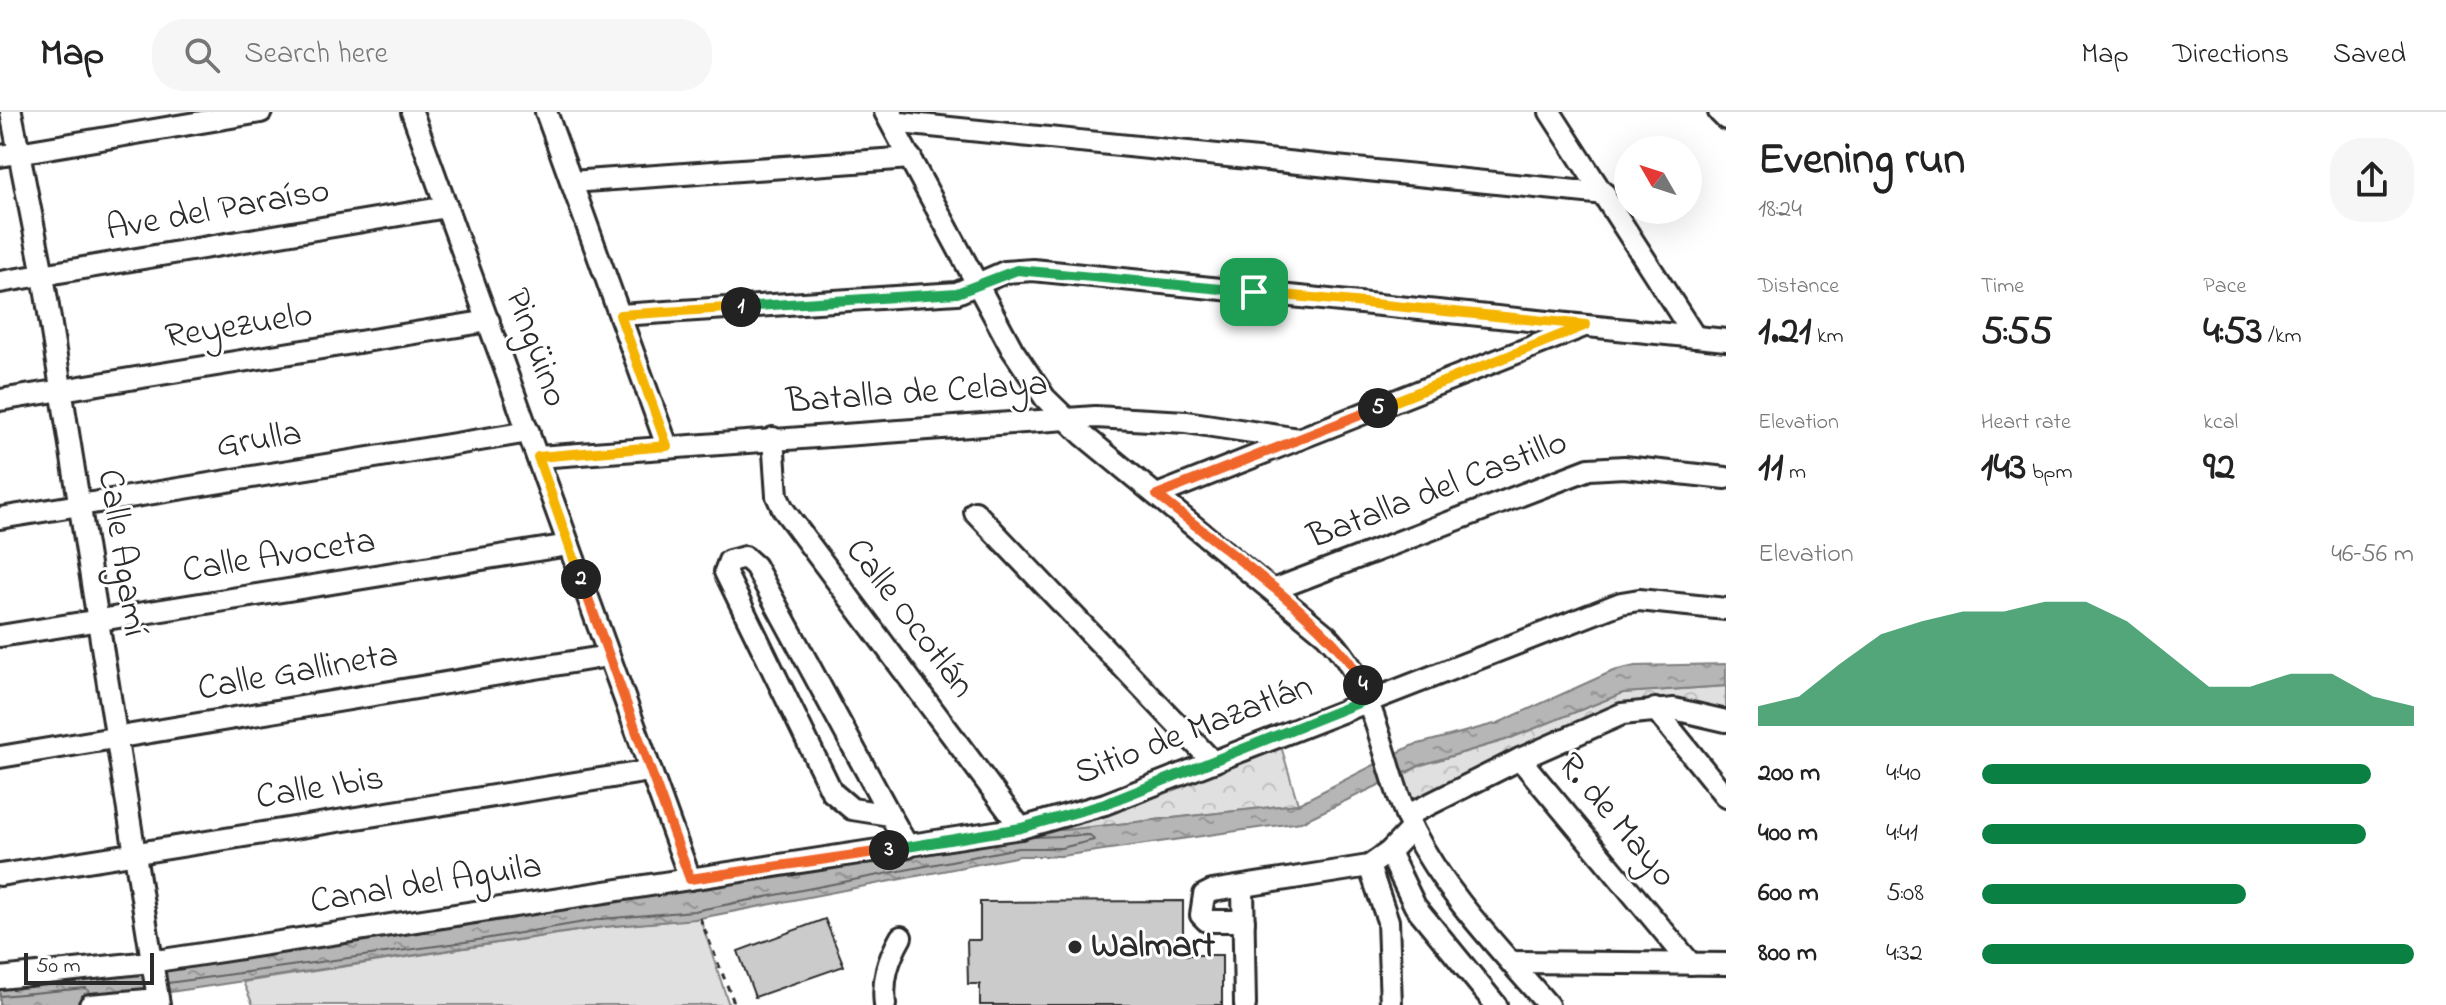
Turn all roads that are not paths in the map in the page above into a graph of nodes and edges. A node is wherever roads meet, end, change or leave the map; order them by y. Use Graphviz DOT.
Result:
graph roads {
  1 [pos="11,112"];
  2 [pos="261,112"];
  3 [pos="412,112"];
  4 [pos="546,112"];
  5 [pos="1550,112"];
  6 [pos="1719,112"];
  7 [pos="889,115"];
  8 [pos="1726,119"];
  9 [pos="21,153"];
  10 [pos="0,156"];
  11 [pos="911,158"];
  12 [pos="571,182"];
  13 [pos="1605,194"];
  14 [pos="447,207"];
  15 [pos="43,275"];
  16 [pos="0,282"];
  17 [pos="980,285"];
  18 [pos="620,315"];
  19 [pos="489,321"];
  20 [pos="1586,325"];
  21 [pos="1695,337"];
  22 [pos="1726,340"];
  23 [pos="61,390"];
  24 [pos="0,400"];
  25 [pos="1063,418"];
  26 [pos="529,432"];
  27 [pos="773,438"];
  28 [pos="1299,439"];
  29 [pos="667,446"];
  30 [pos="538,457"];
  31 [pos="1726,478"];
  32 [pos="1157,495"];
  33 [pos="78,505"];
  34 [pos="975,512"];
  35 [pos="0,518"];
  36 [pos="569,545"];
  37 [pos="1273,590"];
  38 [pos="1726,609"];
  39 [pos="98,621"];
  40 [pos="0,636"];
  41 [pos="608,656"];
  42 [pos="817,679"];
  43 [pos="783,691"];
  44 [pos="1368,699"];
  45 [pos="1655,709"];
  46 [pos="1726,721"];
  47 [pos="115,738"];
  48 [pos="0,757"];
  49 [pos="1520,759"];
  50 [pos="1213,762"];
  51 [pos="650,771"];
  52 [pos="1726,797"];
  53 [pos="890,815"];
  54 [pos="1409,822"];
  55 [pos="1021,828"];
  56 [pos="908,847"];
  57 [pos="1389,852"];
  58 [pos="134,854"];
  59 [pos="861,855"];
  60 [pos="1369,866"];
  61 [pos="0,875"];
  62 [pos="690,879"];
  63 [pos="1243,888"];
  64 [pos="1244,921"];
  65 [pos="901,937"];
  66 [pos="1511,962"];
  67 [pos="1691,964"];
  68 [pos="1726,964"];
  69 [pos="151,967"];
  70 [pos="0,978"];
  71 [pos="158,999"];
  72 [pos="90,1005"];
  73 [pos="885,1005"];
  74 [pos="1245,1005"];
  75 [pos="1391,1005"];
  76 [pos="1496,1005"];
  77 [pos="1548,1005"];
  1 -- 9 [label="street, Calle Agamí"];
  2 -- 9 [label="street"];
  3 -- 14 [label="street, Pingüino"];
  4 -- 12 [label="street"];
  5 -- 13 [label="street"];
  6 -- 8 [label="street"];
  7 -- 11 [label="street"];
  7 -- 13 [label="street"];
  9 -- 10 [label="street"];
  9 -- 15 [label="street, Calle Agamí"];
  11 -- 12 [label="street"];
  11 -- 17 [label="street"];
  12 -- 18 [label="street"];
  13 -- 21 [label="street"];
  14 -- 15 [label="street, Ave del Paraíso"];
  14 -- 19 [label="street, Pingüino"];
  15 -- 16 [label="street, Ave del Paraíso"];
  15 -- 23 [label="street, Calle Agamí"];
  17 -- 18 [label="street"];
  17 -- 20 [label="street"];
  17 -- 25 [label="street"];
  18 -- 29 [label="street"];
  19 -- 23 [label="street, Reyezuelo"];
  19 -- 26 [label="street, Pingüino"];
  20 -- 21 [label="street"];
  20 -- 28 [label="street"];
  21 -- 22 [label="street"];
  23 -- 24 [label="street, Reyezuelo"];
  23 -- 33 [label="street, Calle Agamí"];
  25 -- 27 [label="street, Batalla de Celaya"];
  25 -- 28 [label="street, Batalla de Celaya"];
  25 -- 32 [label="street"];
  26 -- 30 [label="street, Pingüino"];
  26 -- 33 [label="street, Grulla"];
  27 -- 29 [label="street, Batalla de Celaya"];
  27 -- 55 [label="street, Calle Ocotlán"];
  28 -- 32 [label="street"];
  29 -- 30 [label="street, Batalla de Celaya"];
  30 -- 36 [label="street, Pingüino"];
  31 -- 37 [label="street, Batalla del Castillo"];
  32 -- 37 [label="street"];
  33 -- 35 [label="street, Grulla"];
  33 -- 39 [label="street, Calle Agamí"];
  34 -- 50 [label="street"];
  36 -- 39 [label="street, Calle Avoceta"];
  36 -- 41 [label="street, Pingüino"];
  37 -- 44 [label="street"];
  38 -- 44 [label="street, Sitio de Mazatlán"];
  39 -- 40 [label="street, Calle Avoceta"];
  39 -- 47 [label="street, Calle Agamí"];
  41 -- 47 [label="street, Calle Gallineta"];
  41 -- 51 [label="street, Pingüino"];
  42 -- 43 [label="street"];
  42 -- 43 [label="street"];
  42 -- 53 [label="street"];
  43 -- 53 [label="street"];
  44 -- 50 [label="street, Sitio de Mazatlán"];
  44 -- 54 [label="street"];
  45 -- 46 [label="street"];
  45 -- 49 [label="street"];
  45 -- 52 [label="street"];
  47 -- 48 [label="street, Calle Gallineta"];
  47 -- 58 [label="street, Calle Agamí"];
  49 -- 54 [label="street"];
  49 -- 67 [label="street, R. de Mayo"];
  50 -- 55 [label="street, Sitio de Mazatlán"];
  51 -- 58 [label="street, Calle Ibis"];
  51 -- 62 [label="street, Pingüino"];
  53 -- 56 [label="street"];
  54 -- 57 [label="street"];
  54 -- 66 [label="street"];
  55 -- 56 [label="street, Sitio de Mazatlán"];
  56 -- 59 [label="street, Sitio de Mazatlán"];
  57 -- 60 [label="street"];
  57 -- 76 [label="street"];
  58 -- 61 [label="street, Calle Ibis"];
  58 -- 69 [label="street, Calle Agamí"];
  59 -- 62 [label="street, Canal del Aguila"];
  60 -- 63 [label="street"];
  60 -- 75 [label="street"];
  62 -- 69 [label="street, Canal del Aguila"];
  63 -- 64 [label="street"];
  63 -- 64 [label="street"];
  64 -- 74 [label="street"];
  65 -- 73 [label="street"];
  66 -- 67 [label="street"];
  66 -- 77 [label="street"];
  67 -- 68 [label="street"];
  69 -- 70 [label="street, Canal del Aguila"];
  69 -- 71 [label="street, Calle Agamí"];
  71 -- 72 [label="street"];
}
